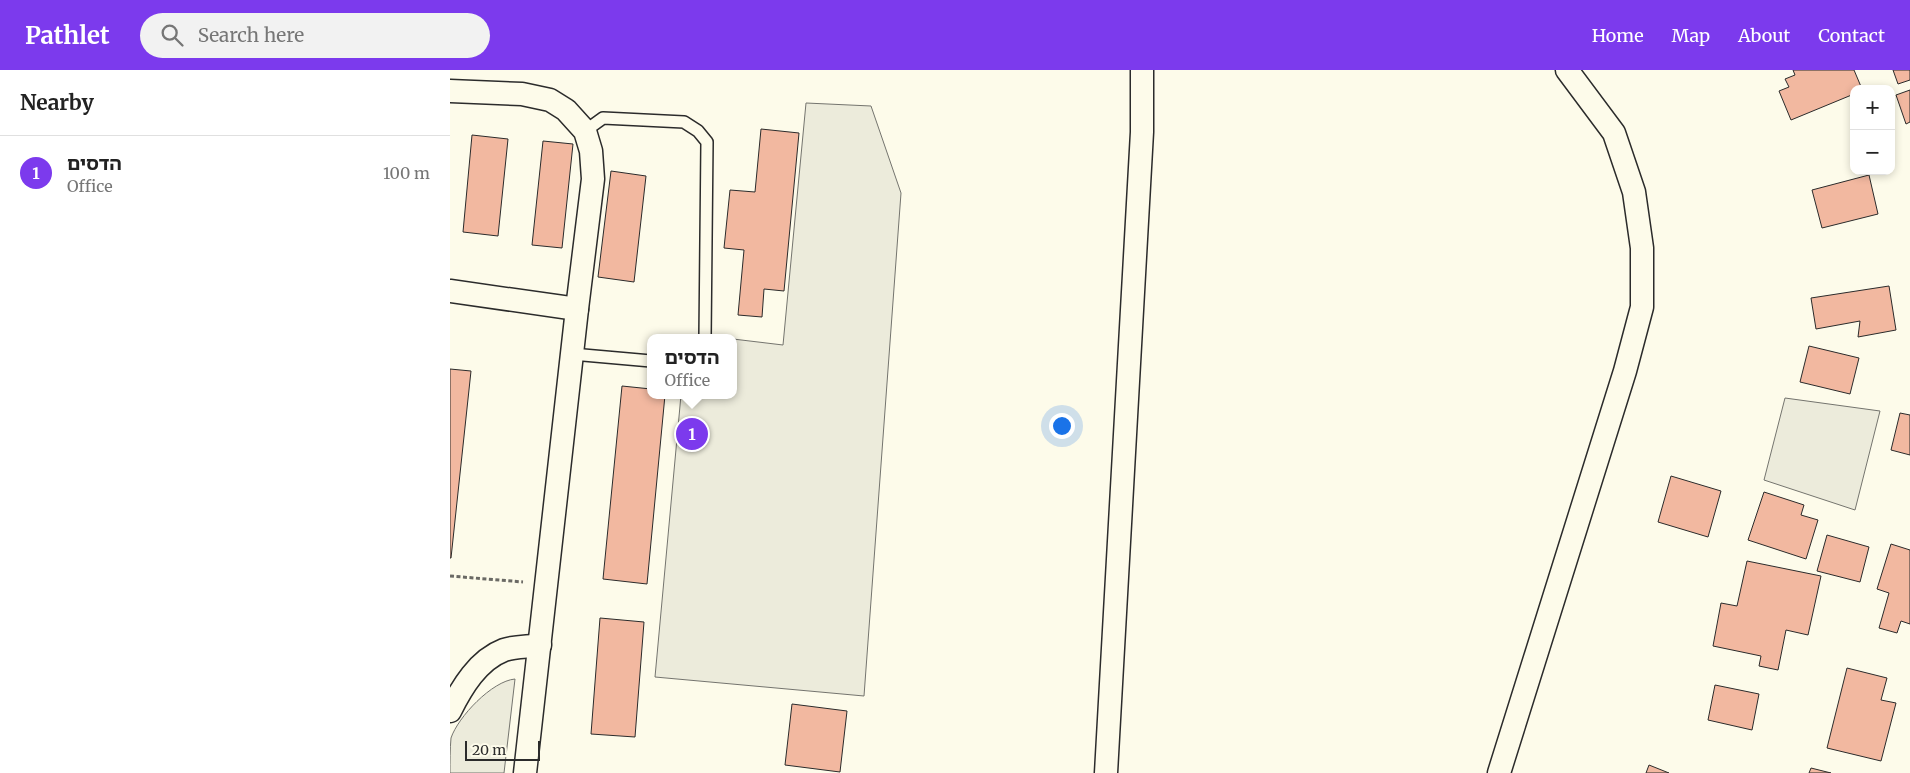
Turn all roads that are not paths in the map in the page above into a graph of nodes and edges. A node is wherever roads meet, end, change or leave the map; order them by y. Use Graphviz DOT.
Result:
graph roads {
  1 [pos="1142,70"];
  2 [pos="1567,70"];
  3 [pos="450,91"];
  4 [pos="585,131"];
  5 [pos="450,291"];
  6 [pos="577,310"];
  7 [pos="705,334"];
  8 [pos="572,354"];
  9 [pos="647,360"];
  10 [pos="540,646"];
  11 [pos="450,711"];
  12 [pos="525,773"];
  13 [pos="1106,773"];
  14 [pos="1499,773"];
  1 -- 13 [label="street"];
  2 -- 14 [label="street"];
  3 -- 4 [label="street"];
  4 -- 6 [label="street"];
  4 -- 7 [label="lane"];
  5 -- 6 [label="street"];
  6 -- 8 [label="street"];
  8 -- 9 [label="lane"];
  8 -- 10 [label="street"];
  10 -- 11 [label="street"];
  10 -- 12 [label="street"];
}
